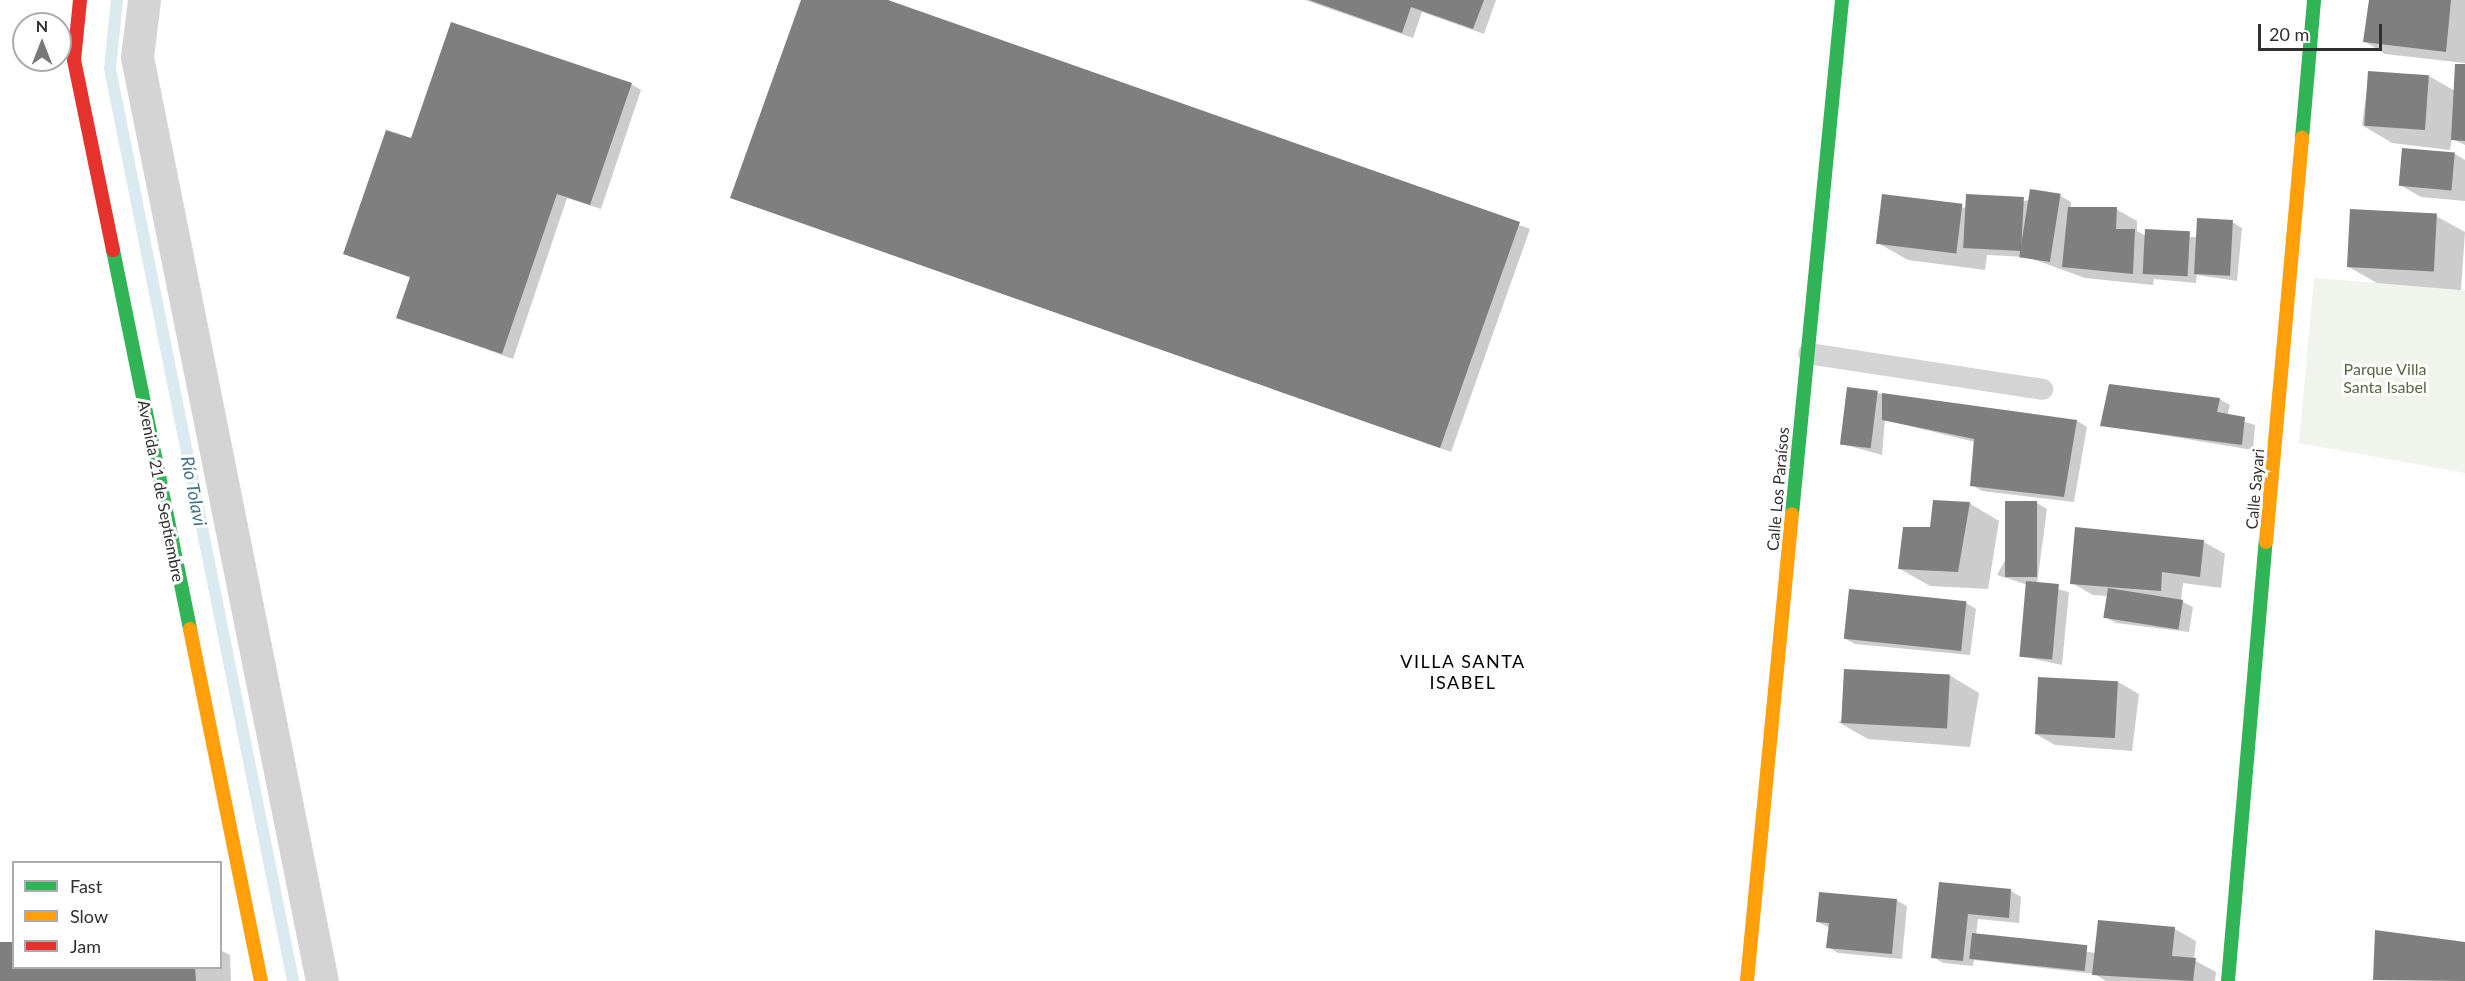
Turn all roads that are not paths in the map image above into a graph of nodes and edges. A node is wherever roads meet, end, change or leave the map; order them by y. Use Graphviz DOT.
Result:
graph roads {
  1 [pos="80,0"];
  2 [pos="144,0"];
  3 [pos="1842,0"];
  4 [pos="2314,0"];
  5 [pos="1808,353"];
  6 [pos="2042,389"];
  7 [pos="261,981"];
  8 [pos="322,981"];
  9 [pos="1747,981"];
  10 [pos="2228,981"];
  1 -- 7 [label="street, Avenida 21 de Septiembre"];
  2 -- 8 [label="street"];
  3 -- 5 [label="street, Calle Los Paraísos"];
  4 -- 10 [label="street, Calle Sayari"];
  5 -- 6 [label="lane"];
  5 -- 9 [label="street, Calle Los Paraísos"];
}
